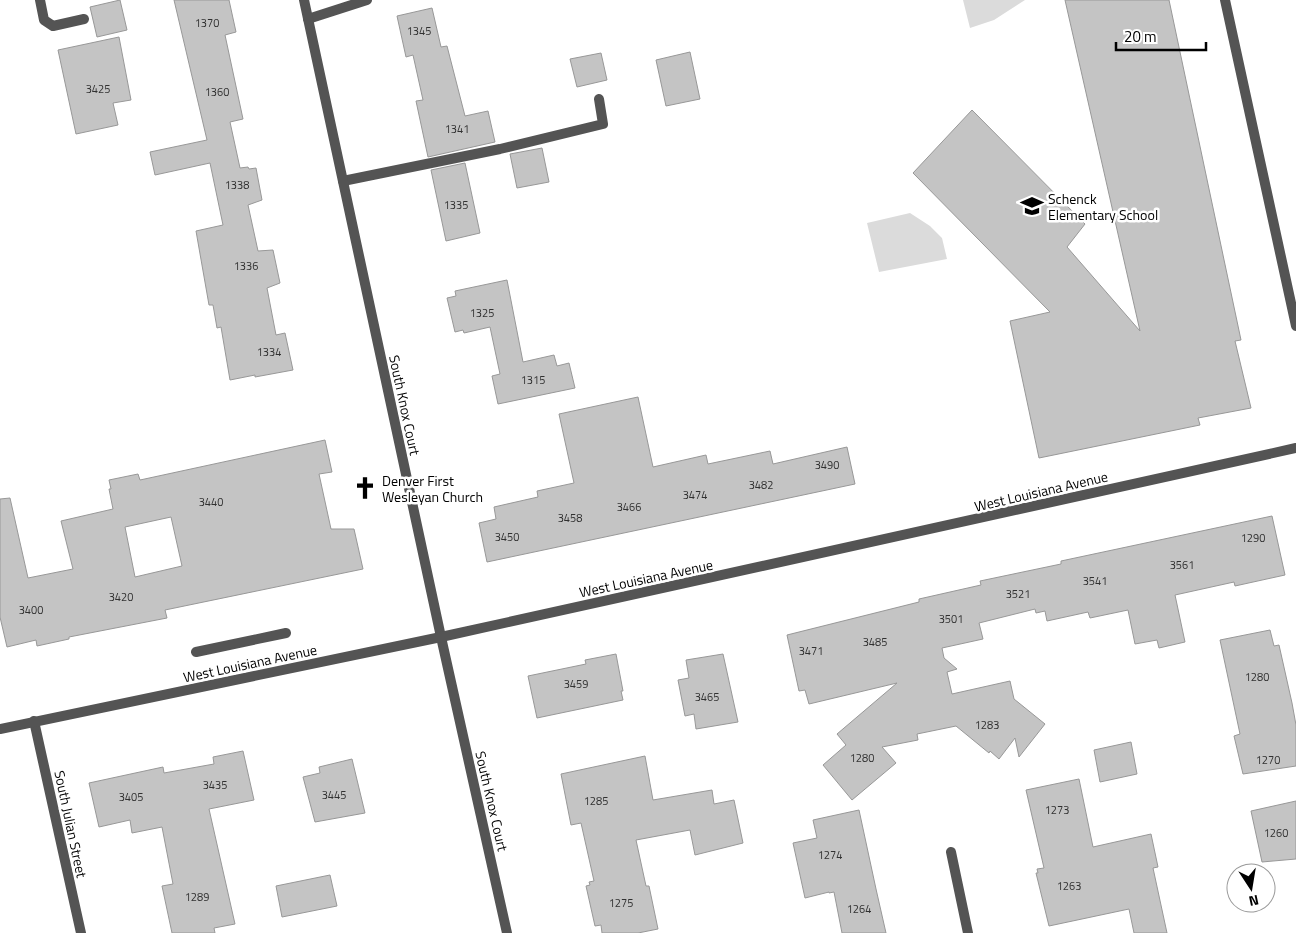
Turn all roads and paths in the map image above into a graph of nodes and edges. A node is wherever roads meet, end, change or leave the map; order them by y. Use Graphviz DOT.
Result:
graph roads {
  1 [pos="40,0"];
  2 [pos="304,0"];
  3 [pos="367,0"];
  4 [pos="1225,0"];
  5 [pos="84,19"];
  6 [pos="308,19"];
  7 [pos="599,99"];
  8 [pos="343,181"];
  9 [pos="1296,326"];
  10 [pos="1296,448"];
  11 [pos="286,633"];
  12 [pos="442,637"];
  13 [pos="196,652"];
  14 [pos="34,721"];
  15 [pos="0,729"];
  16 [pos="951,852"];
  17 [pos="81,933"];
  18 [pos="508,933"];
  19 [pos="968,933"];
  1 -- 5 [label="street"];
  2 -- 6 [label="street, South Knox Court"];
  3 -- 6 [label="street"];
  4 -- 9 [label="street"];
  6 -- 8 [label="street, South Knox Court"];
  7 -- 8 [label="street"];
  8 -- 12 [label="street, South Knox Court"];
  10 -- 12 [label="street, West Louisiana Avenue"];
  11 -- 13 [label="street"];
  12 -- 14 [label="street, West Louisiana Avenue"];
  12 -- 18 [label="street, South Knox Court"];
  14 -- 15 [label="street, West Louisiana Avenue"];
  14 -- 17 [label="street, South Julian Street"];
  16 -- 19 [label="street"];
}
